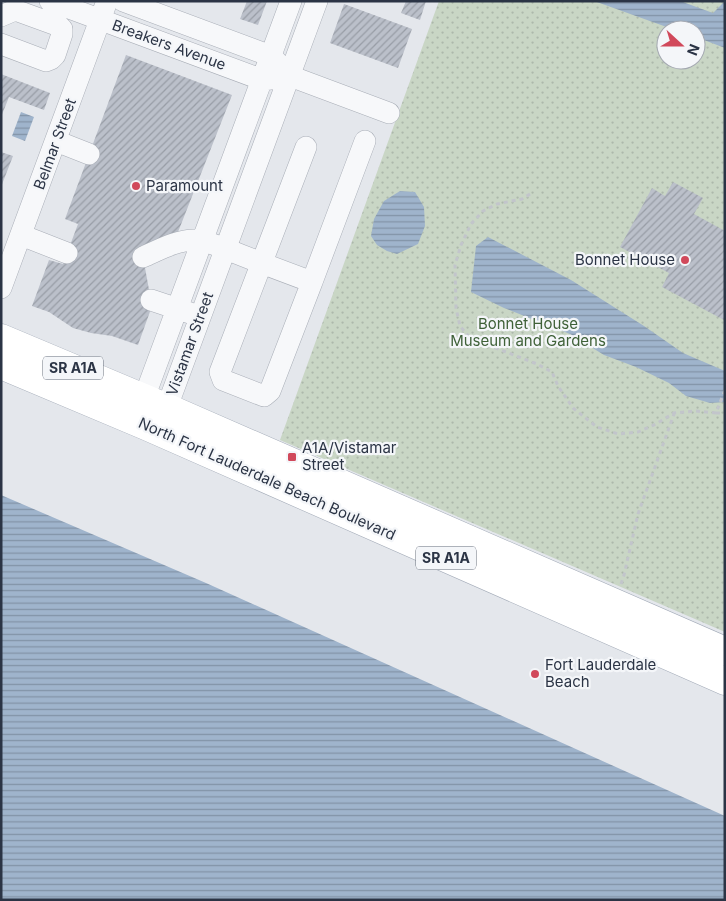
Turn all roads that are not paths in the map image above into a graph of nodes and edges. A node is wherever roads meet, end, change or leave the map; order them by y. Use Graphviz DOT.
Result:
graph roads {
  1 [pos="50,1"];
  2 [pos="123,1"];
  3 [pos="291,1"];
  4 [pos="317,1"];
  5 [pos="12,9"];
  6 [pos="104,10"];
  7 [pos="1,44"];
  8 [pos="271,56"];
  9 [pos="290,76"];
  10 [pos="262,80"];
  11 [pos="389,113"];
  12 [pos="56,141"];
  13 [pos="365,141"];
  14 [pos="306,147"];
  15 [pos="89,154"];
  16 [pos="21,235"];
  17 [pos="203,241"];
  18 [pos="225,249"];
  19 [pos="67,253"];
  20 [pos="143,257"];
  21 [pos="262,263"];
  22 [pos="312,282"];
  23 [pos="1,288"];
  24 [pos="151,300"];
  25 [pos="178,309"];
  26 [pos="200,317"];
  27 [pos="1,338"];
  28 [pos="1,365"];
  29 [pos="155,402"];
  30 [pos="146,426"];
  31 [pos="725,651"];
  32 [pos="725,681"];
  1 -- 6 [label="street, Breakers Avenue"];
  2 -- 8 [label="street, Breakers Avenue"];
  3 -- 8 [label="street, Vistamar Street"];
  4 -- 9 [label="street, Vistamar Street"];
  5 -- 7 [label="street"];
  6 -- 10 [label="street, Breakers Avenue"];
  6 -- 12 [label="street, Belmar Street"];
  8 -- 9 [label="street, Breakers Avenue"];
  8 -- 10 [label="street, Vistamar Street"];
  9 -- 10 [label="street, Breakers Avenue"];
  9 -- 11 [label="street, Breakers Avenue"];
  9 -- 18 [label="street, Vistamar Street"];
  10 -- 17 [label="street, Vistamar Street"];
  12 -- 15 [label="street"];
  12 -- 16 [label="street, Belmar Street"];
  13 -- 22 [label="street"];
  14 -- 21 [label="street"];
  16 -- 19 [label="street"];
  16 -- 23 [label="street, Belmar Street"];
  17 -- 18 [label="street"];
  17 -- 20 [label="street"];
  17 -- 25 [label="street, Vistamar Street"];
  18 -- 21 [label="street"];
  18 -- 26 [label="street, Vistamar Street"];
  21 -- 22 [label="street"];
  21 -- 22 [label="street"];
  24 -- 25 [label="street"];
  25 -- 26 [label="street"];
  25 -- 29 [label="street, Vistamar Street"];
  26 -- 29 [label="street, Vistamar Street"];
  27 -- 29 [label="main road, North Fort Lauderdale Beach Boulevard / SR A1A"];
  28 -- 30 [label="main road, North Fort Lauderdale Beach Boulevard / SR A1A"];
  29 -- 30 [label="street, Vistamar Street"];
  29 -- 31 [label="main road, North Fort Lauderdale Beach Boulevard / SR A1A"];
  30 -- 32 [label="main road, North Fort Lauderdale Beach Boulevard / SR A1A"];
}
